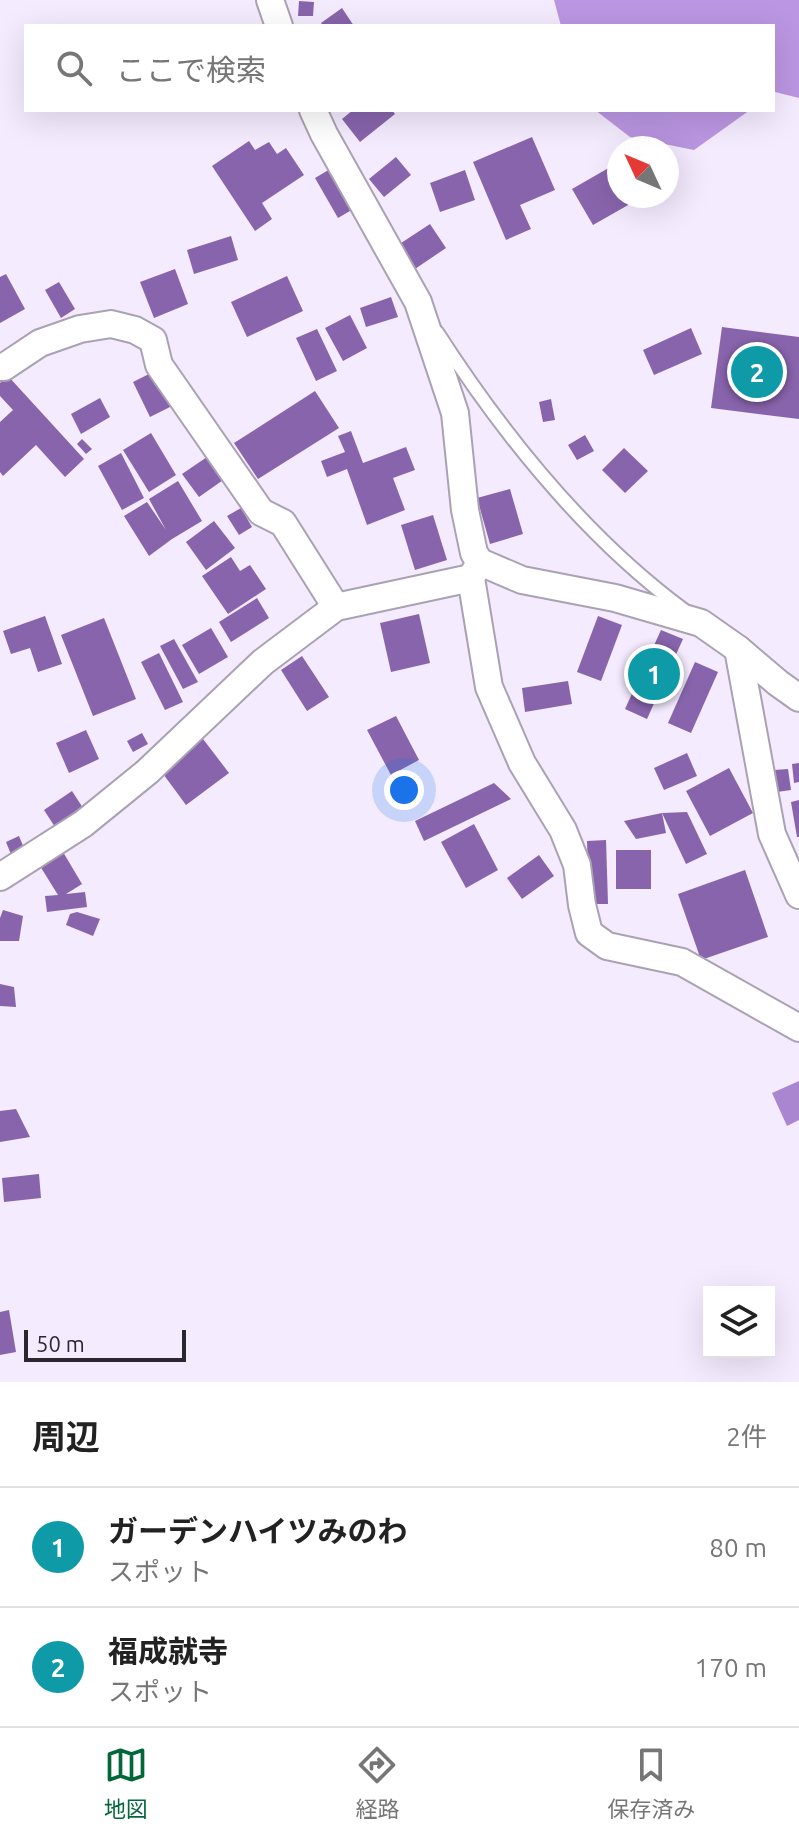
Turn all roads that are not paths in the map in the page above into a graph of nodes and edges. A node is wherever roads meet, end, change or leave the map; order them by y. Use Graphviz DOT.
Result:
graph roads {
  1 [pos="270,0"];
  2 [pos="278,24"];
  3 [pos="314,112"];
  4 [pos="418,302"];
  5 [pos="0,367"];
  6 [pos="476,570"];
  7 [pos="336,607"];
  8 [pos="701,623"];
  9 [pos="738,649"];
  10 [pos="799,698"];
  11 [pos="0,877"];
  12 [pos="799,895"];
  13 [pos="799,1028"];
  1 -- 2 [label="street"];
  3 -- 4 [label="street"];
  4 -- 6 [label="street"];
  4 -- 8 [label="lane"];
  5 -- 7 [label="street"];
  6 -- 7 [label="street"];
  6 -- 8 [label="street"];
  6 -- 13 [label="street"];
  7 -- 11 [label="street"];
  8 -- 9 [label="street"];
  9 -- 10 [label="street"];
  9 -- 12 [label="street"];
}
